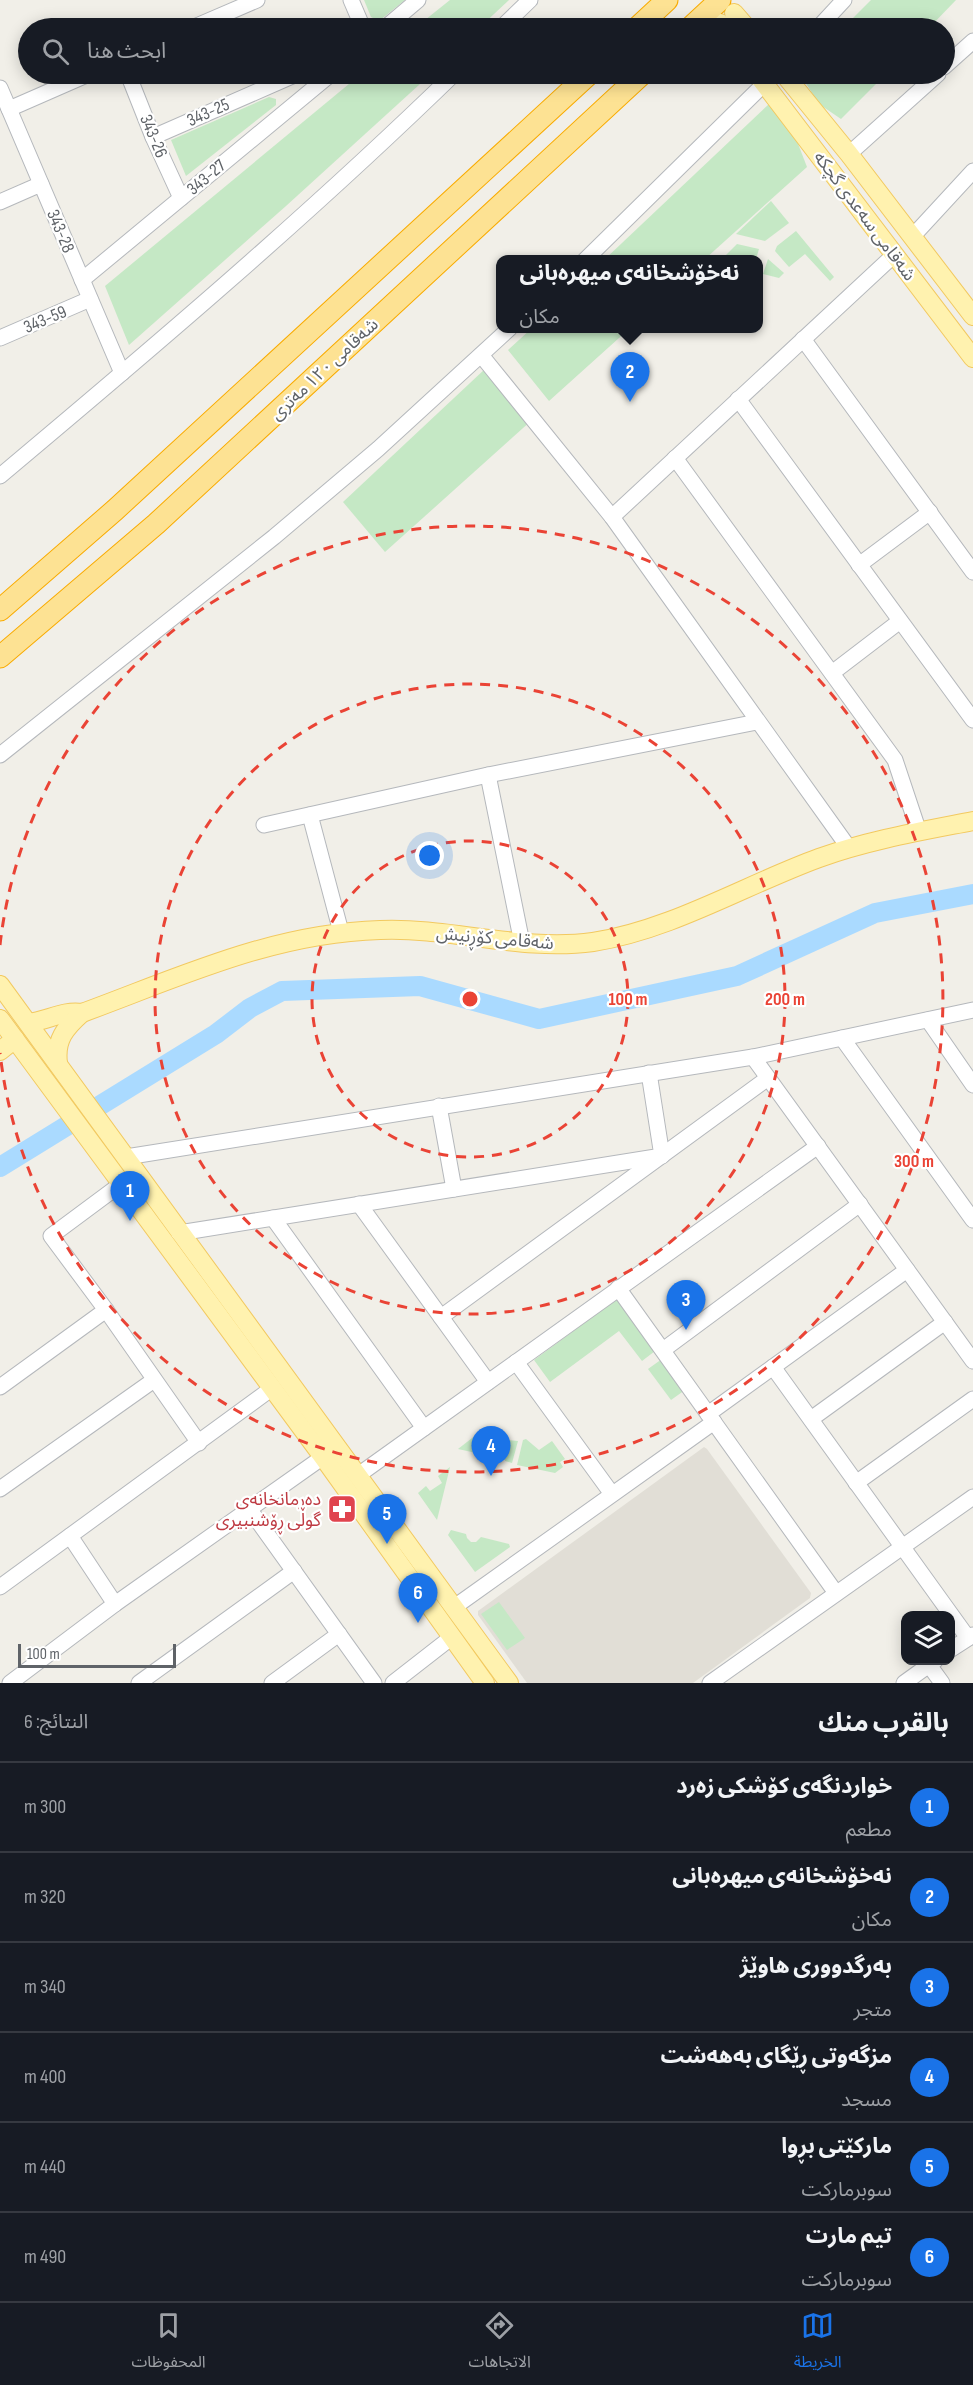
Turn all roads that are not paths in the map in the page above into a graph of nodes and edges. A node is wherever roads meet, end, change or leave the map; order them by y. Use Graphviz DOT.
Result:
graph roads {
  1 [pos="257,0"];
  2 [pos="351,0"];
  3 [pos="418,0"];
  4 [pos="530,0"];
  5 [pos="667,0"];
  6 [pos="844,0"];
  7 [pos="215,18"];
  8 [pos="359,18"];
  9 [pos="397,18"];
  10 [pos="511,18"];
  11 [pos="648,18"];
  12 [pos="827,18"];
  13 [pos="973,41"];
  14 [pos="955,58"];
  15 [pos="52,84"];
  16 [pos="132,84"];
  17 [pos="274,84"];
  18 [pos="319,84"];
  19 [pos="443,84"];
  20 [pos="578,84"];
  21 [pos="631,84"];
  22 [pos="756,84"];
  23 [pos="765,84"];
  24 [pos="792,84"];
  25 [pos="927,84"];
  26 [pos="3,97"];
  27 [pos="153,137"];
  28 [pos="849,154"];
  29 [pos="973,171"];
  30 [pos="41,184"];
  31 [pos="181,198"];
  32 [pos="0,202"];
  33 [pos="913,236"];
  34 [pos="590,255"];
  35 [pos="894,255"];
  36 [pos="943,276"];
  37 [pos="82,280"];
  38 [pos="924,292"];
  39 [pos="90,299"];
  40 [pos="971,306"];
  41 [pos="505,333"];
  42 [pos="0,338"];
  43 [pos="803,339"];
  44 [pos="481,355"];
  45 [pos="973,358"];
  46 [pos="122,373"];
  47 [pos="738,399"];
  48 [pos="675,458"];
  49 [pos="0,476"];
  50 [pos="930,512"];
  51 [pos="612,517"];
  52 [pos="860,565"];
  53 [pos="973,572"];
  54 [pos="0,610"];
  55 [pos="900,621"];
  56 [pos="0,657"];
  57 [pos="832,673"];
  58 [pos="973,720"];
  59 [pos="757,722"];
  60 [pos="0,755"];
  61 [pos="488,775"];
  62 [pos="310,815"];
  63 [pos="973,821"];
  64 [pos="264,825"];
  65 [pos="919,832"];
  66 [pos="849,848"];
  67 [pos="341,932"];
  68 [pos="522,943"];
  69 [pos="0,985"];
  70 [pos="973,1010"];
  71 [pos="82,1013"];
  72 [pos="0,1019"];
  73 [pos="928,1020"];
  74 [pos="28,1023"];
  75 [pos="842,1038"];
  76 [pos="15,1039"];
  77 [pos="0,1051"];
  78 [pos="753,1057"];
  79 [pos="58,1063"];
  80 [pos="649,1073"];
  81 [pos="768,1078"];
  82 [pos="973,1085"];
  83 [pos="439,1106"];
  84 [pos="818,1146"];
  85 [pos="662,1156"];
  86 [pos="126,1157"];
  87 [pos="105,1161"];
  88 [pos="121,1184"];
  89 [pos="454,1189"];
  90 [pos="359,1204"];
  91 [pos="860,1204"];
  92 [pos="273,1218"];
  93 [pos="973,1221"];
  94 [pos="179,1233"];
  95 [pos="907,1270"];
  96 [pos="618,1288"];
  97 [pos="106,1310"];
  98 [pos="441,1317"];
  99 [pos="945,1322"];
  100 [pos="663,1350"];
  101 [pos="973,1361"];
  102 [pos="516,1362"];
  103 [pos="772,1367"];
  104 [pos="154,1380"];
  105 [pos="488,1382"];
  106 [pos="0,1387"];
  107 [pos="271,1389"];
  108 [pos="973,1399"];
  109 [pos="711,1418"];
  110 [pos="811,1419"];
  111 [pos="424,1428"];
  112 [pos="199,1443"];
  113 [pos="323,1457"];
  114 [pos="357,1476"];
  115 [pos="856,1483"];
  116 [pos="0,1489"];
  117 [pos="612,1494"];
  118 [pos="973,1497"];
  119 [pos="250,1509"];
  120 [pos="70,1536"];
  121 [pos="903,1546"];
  122 [pos="294,1571"];
  123 [pos="0,1587"];
  124 [pos="836,1593"];
  125 [pos="115,1604"];
  126 [pos="453,1608"];
  127 [pos="339,1635"];
  128 [pos="452,1637"];
  129 [pos="971,1637"];
  130 [pos="955,1647"];
  131 [pos="929,1665"];
  132 [pos="933,1665"];
  133 [pos="19,1680"];
  134 [pos="276,1682"];
  135 [pos="139,1683"];
  136 [pos="374,1683"];
  137 [pos="393,1683"];
  138 [pos="485,1683"];
  139 [pos="509,1683"];
  140 [pos="710,1683"];
  141 [pos="904,1683"];
  142 [pos="942,1683"];
  1 -- 7 [label="street"];
  2 -- 8 [label="street"];
  3 -- 9 [label="street"];
  4 -- 10 [label="street"];
  5 -- 11 [label="highway"];
  6 -- 12 [label="street"];
  13 -- 14 [label="street"];
  15 -- 26 [label="street"];
  16 -- 27 [label="street, 343-26"];
  17 -- 27 [label="street, 343-25"];
  18 -- 31 [label="street, 343-27"];
  19 -- 46 [label="street"];
  20 -- 54 [label="highway, شەقامی ١٢٠ مەتری"];
  21 -- 56 [label="highway, شەقامی ١٢٠ مەتری"];
  22 -- 34 [label="street"];
  23 -- 35 [label="main road, شەقامی سەعدی گچکە"];
  24 -- 28 [label="main road, شەقامی سەعدی گچکە"];
  25 -- 28 [label="street"];
  26 -- 30 [label="street, 343-28"];
  27 -- 31 [label="street, 343-26"];
  28 -- 33 [label="main road, شەقامی سەعدی گچکە"];
  29 -- 33 [label="street"];
  30 -- 32 [label="street"];
  30 -- 37 [label="street, 343-28"];
  31 -- 37 [label="street, 343-27"];
  33 -- 36 [label="main road, شەقامی سەعدی گچکە"];
  35 -- 38 [label="main road, شەقامی سەعدی گچکە"];
  35 -- 43 [label="street"];
  36 -- 38 [label="main road"];
  36 -- 40 [label="main road, شەقامی سەعدی گچکە"];
  37 -- 39 [label="street, 343-28"];
  38 -- 45 [label="main road, شەقامی سەعدی گچکە"];
  39 -- 42 [label="street, 343-59"];
  39 -- 46 [label="street, 343-28"];
  41 -- 44 [label="street"];
  43 -- 47 [label="street"];
  43 -- 50 [label="street"];
  44 -- 51 [label="street"];
  44 -- 60 [label="street"];
  46 -- 49 [label="street"];
  47 -- 48 [label="street"];
  47 -- 52 [label="street"];
  48 -- 51 [label="street"];
  48 -- 57 [label="street"];
  50 -- 52 [label="street"];
  50 -- 53 [label="street"];
  51 -- 59 [label="street"];
  52 -- 55 [label="street"];
  55 -- 57 [label="street"];
  55 -- 58 [label="street"];
  57 -- 65 [label="street"];
  59 -- 61 [label="street"];
  59 -- 66 [label="street"];
  61 -- 62 [label="street"];
  61 -- 68 [label="street"];
  62 -- 64 [label="street"];
  62 -- 67 [label="street"];
  63 -- 65 [label="main road, شەقامی کۆڕنیش"];
  65 -- 66 [label="main road, شەقامی کۆڕنیش"];
  66 -- 68 [label="main road, شەقامی کۆڕنیش"];
  67 -- 68 [label="main road, شەقامی کۆڕنیش"];
  67 -- 71 [label="main road, شەقامی کۆڕنیش"];
  69 -- 74 [label="main road"];
  70 -- 73 [label="street"];
  71 -- 74 [label="main road, شەقامی کۆڕنیش"];
  71 -- 79 [label="main road, شەقامی کۆڕنیش"];
  72 -- 76 [label="main road"];
  73 -- 75 [label="street"];
  73 -- 82 [label="street"];
  74 -- 79 [label="main road"];
  75 -- 78 [label="street"];
  75 -- 93 [label="street"];
  76 -- 77 [label="main road"];
  76 -- 87 [label="main road"];
  78 -- 80 [label="street"];
  78 -- 81 [label="street"];
  79 -- 86 [label="main road"];
  80 -- 83 [label="street"];
  80 -- 85 [label="street"];
  81 -- 84 [label="street"];
  81 -- 85 [label="street"];
  83 -- 86 [label="street"];
  83 -- 89 [label="street"];
  84 -- 91 [label="street"];
  84 -- 96 [label="street"];
  85 -- 89 [label="street"];
  85 -- 98 [label="street"];
  86 -- 87 [label="main road"];
  86 -- 94 [label="main road"];
  87 -- 88 [label="main road"];
  88 -- 97 [label="street"];
  88 -- 107 [label="main road"];
  89 -- 90 [label="street"];
  90 -- 92 [label="street"];
  90 -- 98 [label="street"];
  91 -- 95 [label="street"];
  91 -- 100 [label="street"];
  92 -- 94 [label="street"];
  92 -- 111 [label="street"];
  94 -- 114 [label="main road"];
  95 -- 99 [label="street"];
  95 -- 103 [label="street"];
  96 -- 100 [label="street"];
  96 -- 102 [label="street"];
  97 -- 104 [label="street"];
  97 -- 106 [label="street"];
  98 -- 105 [label="street"];
  99 -- 101 [label="street"];
  99 -- 110 [label="street"];
  100 -- 109 [label="street"];
  102 -- 105 [label="street"];
  102 -- 117 [label="street"];
  103 -- 109 [label="street"];
  103 -- 110 [label="street"];
  104 -- 112 [label="street"];
  104 -- 116 [label="street"];
  105 -- 111 [label="street"];
  107 -- 112 [label="street"];
  107 -- 113 [label="main road"];
  108 -- 115 [label="street"];
  109 -- 117 [label="street"];
  109 -- 124 [label="street"];
  110 -- 115 [label="street"];
  111 -- 114 [label="street"];
  112 -- 120 [label="street"];
  113 -- 119 [label="street"];
  113 -- 128 [label="main road"];
  114 -- 126 [label="main road"];
  115 -- 121 [label="street"];
  117 -- 126 [label="street"];
  118 -- 121 [label="street"];
  119 -- 122 [label="street"];
  119 -- 125 [label="street"];
  120 -- 123 [label="street"];
  120 -- 125 [label="street"];
  121 -- 124 [label="street"];
  121 -- 129 [label="street"];
  122 -- 127 [label="street"];
  122 -- 135 [label="street"];
  124 -- 140 [label="street"];
  125 -- 133 [label="street"];
  126 -- 139 [label="main road"];
  127 -- 134 [label="street"];
  127 -- 136 [label="street"];
  128 -- 137 [label="street"];
  128 -- 138 [label="main road"];
  129 -- 130 [label="street"];
  131 -- 141 [label="street"];
  132 -- 142 [label="street"];
}
